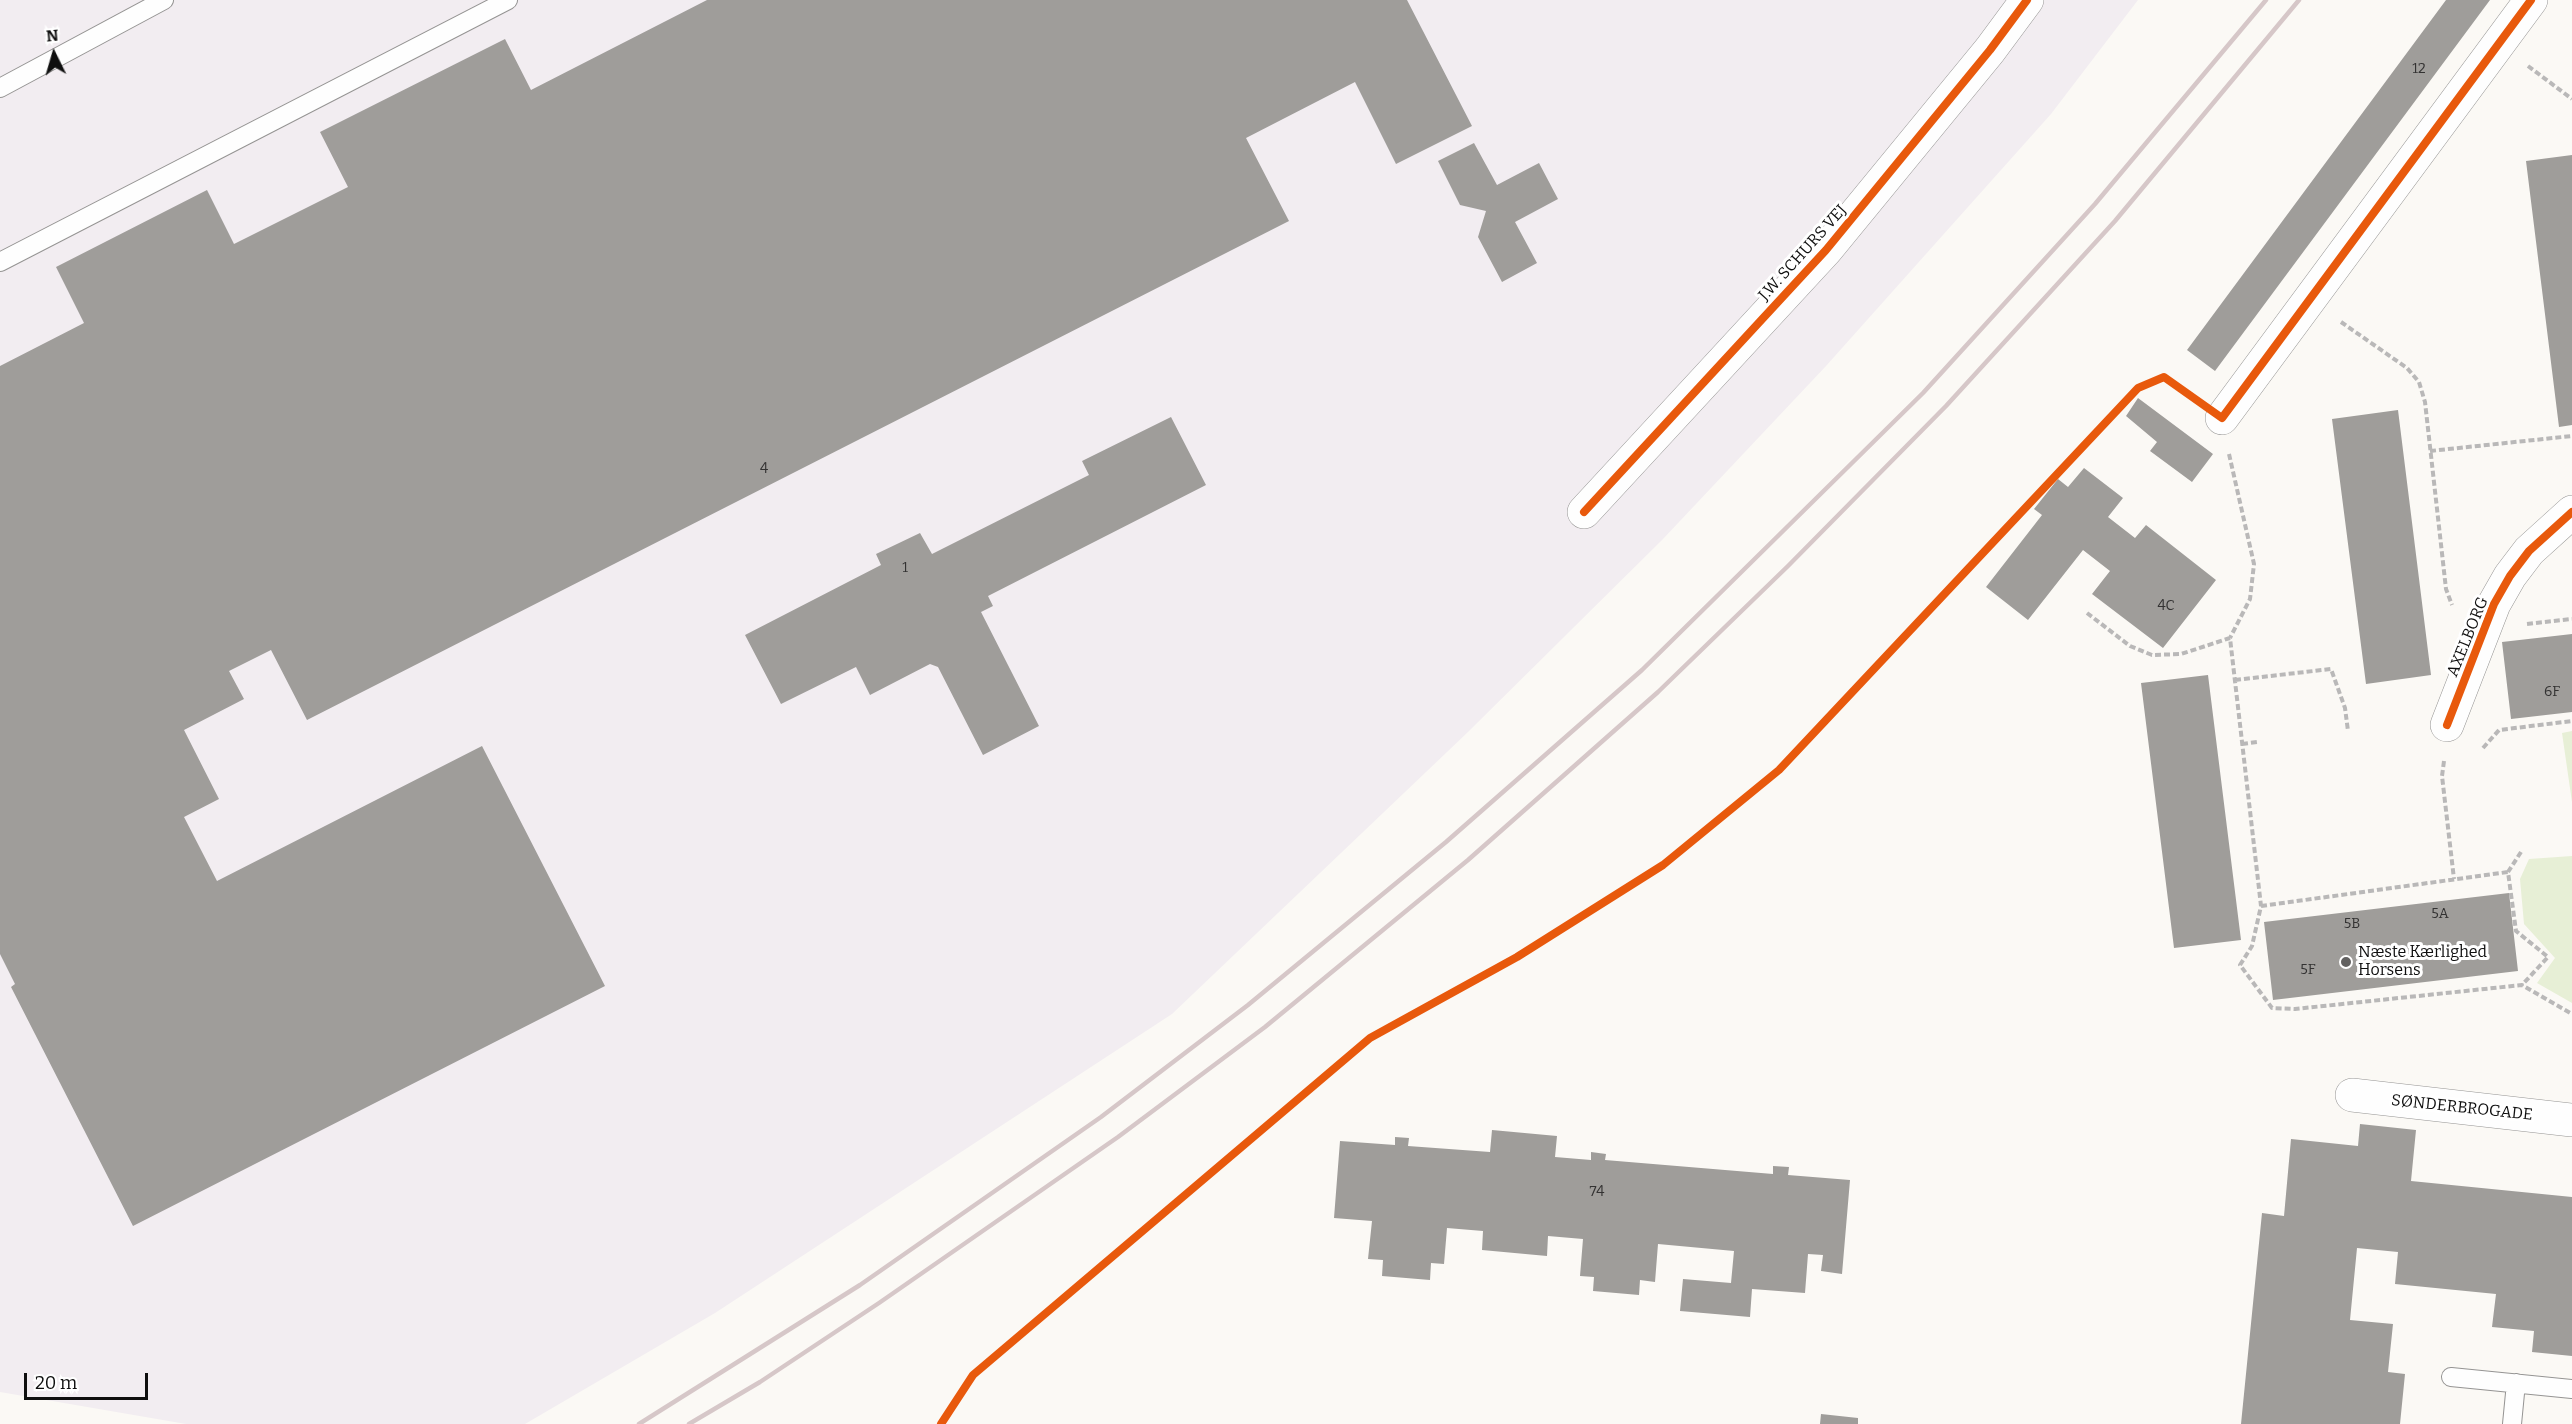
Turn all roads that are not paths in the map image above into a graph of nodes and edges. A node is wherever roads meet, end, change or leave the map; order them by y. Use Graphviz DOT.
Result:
graph roads {
  1 [pos="164,0"];
  2 [pos="508,0"];
  3 [pos="2027,0"];
  4 [pos="2531,0"];
  5 [pos="0,88"];
  6 [pos="0,262"];
  7 [pos="2222,418"];
  8 [pos="1584,512"];
  9 [pos="2572,512"];
  10 [pos="2446,725"];
  11 [pos="2352,1095"];
  12 [pos="2572,1120"];
  13 [pos="2451,1377"];
  14 [pos="2516,1383"];
  15 [pos="2572,1389"];
  16 [pos="2512,1424"];
  1 -- 5 [label="lane"];
  2 -- 6 [label="lane"];
  3 -- 8 [label="street, J.W. SCHURS VEJ"];
  4 -- 7 [label="street"];
  9 -- 10 [label="street, AXELBORG"];
  11 -- 12 [label="street, SØNDERBROGADE"];
  13 -- 14 [label="lane"];
  14 -- 15 [label="lane"];
  14 -- 16 [label="lane"];
}
